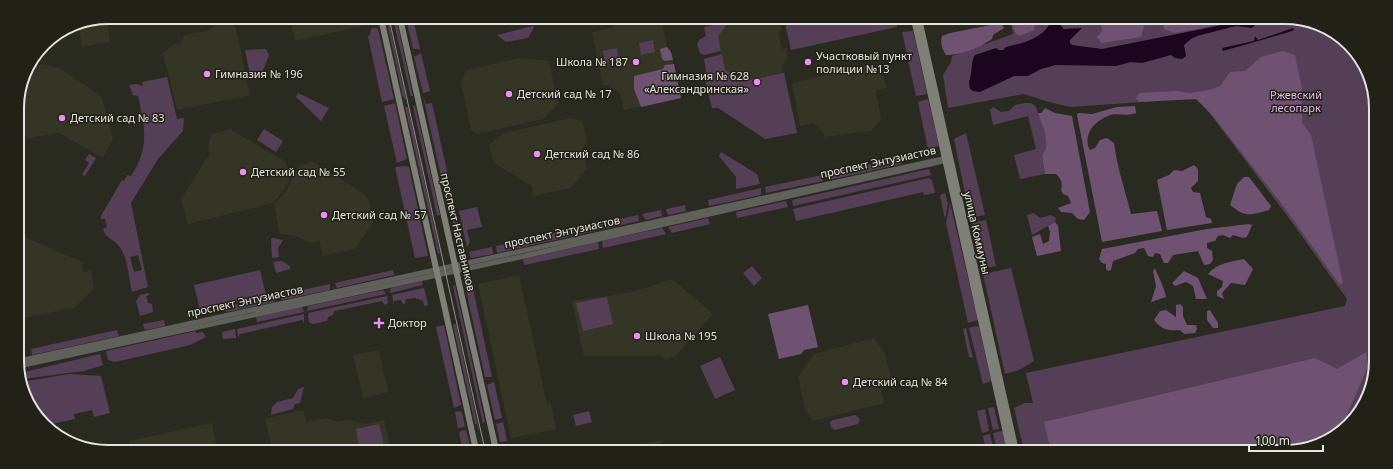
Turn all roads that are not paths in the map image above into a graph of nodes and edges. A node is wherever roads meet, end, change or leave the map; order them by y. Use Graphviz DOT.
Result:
graph roads {
  1 [pos="382,24"];
  2 [pos="401,24"];
  3 [pos="915,24"];
  4 [pos="920,24"];
  5 [pos="947,159"];
  6 [pos="456,268"];
  7 [pos="437,272"];
  8 [pos="24,360"];
  9 [pos="24,365"];
  10 [pos="475,445"];
  11 [pos="495,445"];
  12 [pos="1009,445"];
  13 [pos="1015,445"];
  1 -- 7 [label="main road"];
  2 -- 6 [label="main road, проспект Наставников"];
  3 -- 5 [label="main road, улица Коммуны"];
  4 -- 5 [label="main road, улица Коммуны"];
  5 -- 6 [label="street, проспект Энтузиастов"];
  5 -- 12 [label="main road, улица Коммуны"];
  5 -- 13 [label="main road, улица Коммуны"];
  6 -- 7 [label="street, проспект Энтузиастов"];
  6 -- 11 [label="main road, проспект Наставников"];
  7 -- 8 [label="street, проспект Энтузиастов"];
  7 -- 9 [label="street, проспект Энтузиастов"];
  7 -- 10 [label="main road"];
}
